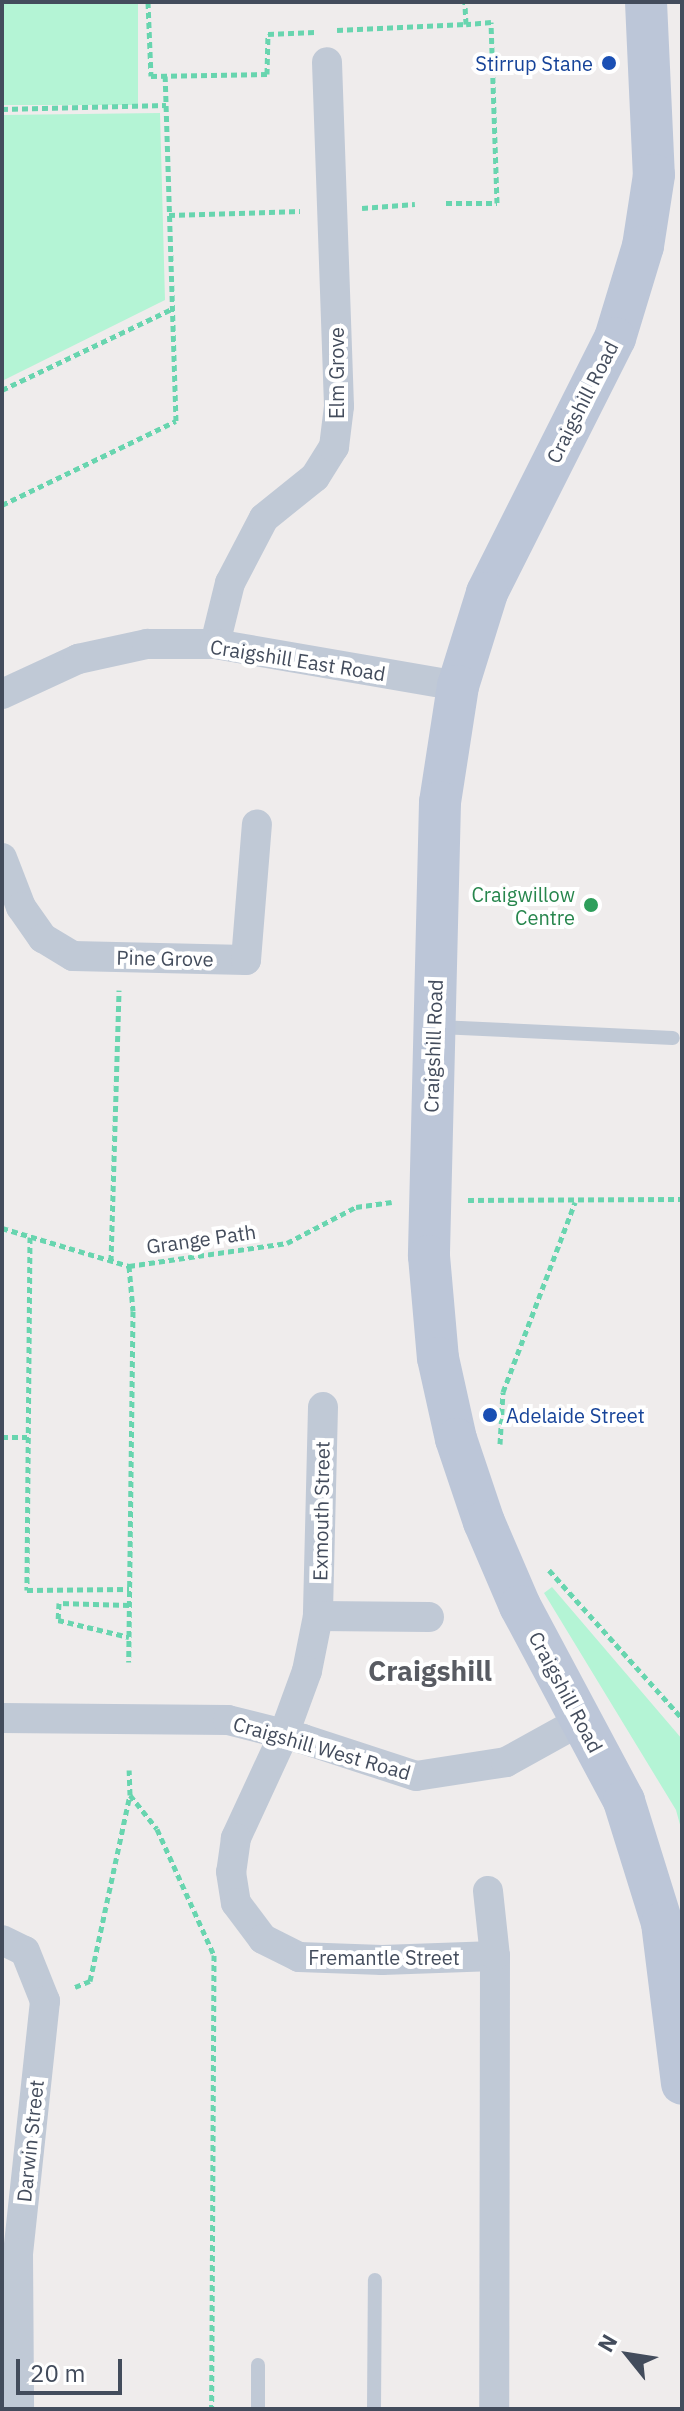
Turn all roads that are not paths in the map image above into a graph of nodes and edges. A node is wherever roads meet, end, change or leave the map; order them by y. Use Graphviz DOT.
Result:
graph roads {
  1 [pos="646,2"];
  2 [pos="327,62"];
  3 [pos="668,175"];
  4 [pos="215,644"];
  5 [pos="458,686"];
  6 [pos="2,694"];
  7 [pos="257,824"];
  8 [pos="2,858"];
  9 [pos="434,1027"];
  10 [pos="673,1038"];
  11 [pos="323,1407"];
  12 [pos="318,1616"];
  13 [pos="429,1617"];
  14 [pos="2,1718"];
  15 [pos="582,1720"];
  16 [pos="284,1734"];
  17 [pos="488,1891"];
  18 [pos="2,1940"];
  19 [pos="495,1956"];
  20 [pos="682,2084"];
  21 [pos="375,2280"];
  22 [pos="258,2365"];
  23 [pos="19,2409"];
  24 [pos="258,2409"];
  25 [pos="374,2409"];
  26 [pos="494,2409"];
  1 -- 3 [label="street, Craigshill Road"];
  2 -- 4 [label="street, Elm Grove"];
  3 -- 5 [label="street, Craigshill Road"];
  4 -- 5 [label="street, Craigshill East Road"];
  4 -- 6 [label="street, Craigshill East Road"];
  5 -- 9 [label="street, Craigshill Road"];
  7 -- 8 [label="street, Pine Grove"];
  9 -- 10 [label="lane"];
  9 -- 15 [label="street, Craigshill Road"];
  11 -- 12 [label="street, Exmouth Street"];
  12 -- 13 [label="street"];
  12 -- 16 [label="street, Exmouth Street"];
  14 -- 16 [label="street, Craigshill West Road"];
  15 -- 16 [label="street, Craigshill West Road"];
  15 -- 20 [label="street, Craigshill Road"];
  16 -- 19 [label="street, Fremantle Street"];
  17 -- 19 [label="street"];
  18 -- 23 [label="street, Darwin Street"];
  19 -- 26 [label="street"];
  21 -- 25 [label="lane"];
  22 -- 24 [label="lane"];
}
